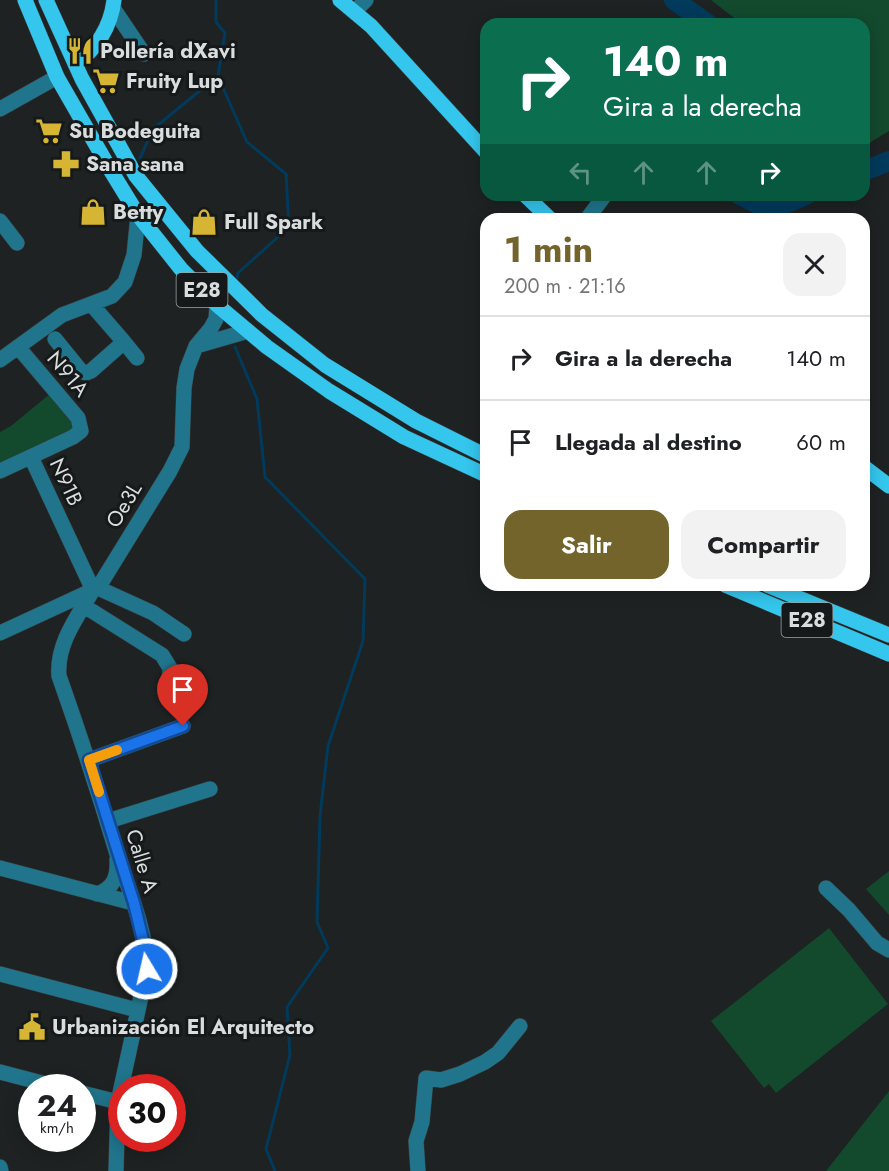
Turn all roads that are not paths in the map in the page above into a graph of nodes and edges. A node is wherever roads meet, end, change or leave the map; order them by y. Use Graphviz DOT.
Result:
graph roads {
  1 [pos="25,0"];
  2 [pos="46,0"];
  3 [pos="340,0"];
  4 [pos="113,4"];
  5 [pos="360,6"];
  6 [pos="144,54"];
  7 [pos="75,64"];
  8 [pos="57,76"];
  9 [pos="0,109"];
  10 [pos="480,145"];
  11 [pos="531,201"];
  12 [pos="544,213"];
  13 [pos="138,215"];
  14 [pos="0,221"];
  15 [pos="17,243"];
  16 [pos="92,305"];
  17 [pos="217,305"];
  18 [pos="248,331"];
  19 [pos="55,339"];
  20 [pos="124,342"];
  21 [pos="196,346"];
  22 [pos="18,347"];
  23 [pos="137,358"];
  24 [pos="0,360"];
  25 [pos="480,453"];
  26 [pos="31,456"];
  27 [pos="0,471"];
  28 [pos="480,472"];
  29 [pos="870,472"];
  30 [pos="889,486"];
  31 [pos="96,589"];
  32 [pos="739,591"];
  33 [pos="782,591"];
  34 [pos="84,606"];
  35 [pos="2,626"];
  36 [pos="184,634"];
  37 [pos="889,635"];
  38 [pos="889,654"];
  39 [pos="59,676"];
  40 [pos="169,683"];
  41 [pos="183,726"];
  42 [pos="89,760"];
  43 [pos="210,789"];
  44 [pos="108,821"];
  45 [pos="117,853"];
  46 [pos="0,868"];
  47 [pos="826,888"];
  48 [pos="97,894"];
  49 [pos="134,903"];
  50 [pos="889,950"];
  51 [pos="0,974"];
  52 [pos="137,1010"];
  53 [pos="520,1026"];
  54 [pos="0,1072"];
  55 [pos="124,1074"];
  56 [pos="18,1077"];
  57 [pos="117,1152"];
  58 [pos="116,1171"];
  59 [pos="418,1171"];
  1 -- 8 [label="main road, E28"];
  2 -- 7 [label="main road, E28"];
  3 -- 5 [label="main road"];
  4 -- 6 [label="street"];
  4 -- 7 [label="main road"];
  5 -- 10 [label="main road"];
  7 -- 25 [label="main road, E28"];
  8 -- 9 [label="street"];
  8 -- 13 [label="main road, E28"];
  11 -- 12 [label="main road"];
  13 -- 16 [label="street"];
  13 -- 17 [label="main road, E28"];
  14 -- 15 [label="street"];
  16 -- 20 [label="street"];
  16 -- 22 [label="street"];
  17 -- 18 [label="main road, E28"];
  17 -- 21 [label="street, Oe3L"];
  18 -- 21 [label="street"];
  18 -- 28 [label="main road, E28"];
  19 -- 20 [label="street"];
  20 -- 23 [label="street"];
  21 -- 31 [label="street, Oe3L"];
  22 -- 24 [label="street"];
  22 -- 26 [label="street, N91A"];
  26 -- 27 [label="street"];
  26 -- 31 [label="street, N91B"];
  29 -- 30 [label="main road"];
  31 -- 34 [label="street, Oe3L"];
  31 -- 35 [label="street"];
  31 -- 36 [label="street"];
  32 -- 38 [label="main road, E28"];
  33 -- 37 [label="main road, E28"];
  34 -- 39 [label="street, Oe3L"];
  34 -- 40 [label="street"];
  39 -- 42 [label="street, Calle A"];
  41 -- 42 [label="street"];
  42 -- 44 [label="street, Calle A"];
  43 -- 44 [label="street"];
  44 -- 45 [label="street, Calle A"];
  45 -- 48 [label="street"];
  45 -- 49 [label="street, Calle A"];
  46 -- 48 [label="street"];
  47 -- 50 [label="street"];
  48 -- 49 [label="street"];
  49 -- 52 [label="street, Calle A"];
  51 -- 52 [label="street"];
  52 -- 55 [label="street, Calle A"];
  53 -- 59 [label="street"];
  54 -- 56 [label="street"];
  57 -- 58 [label="street, Calle A"];
}
